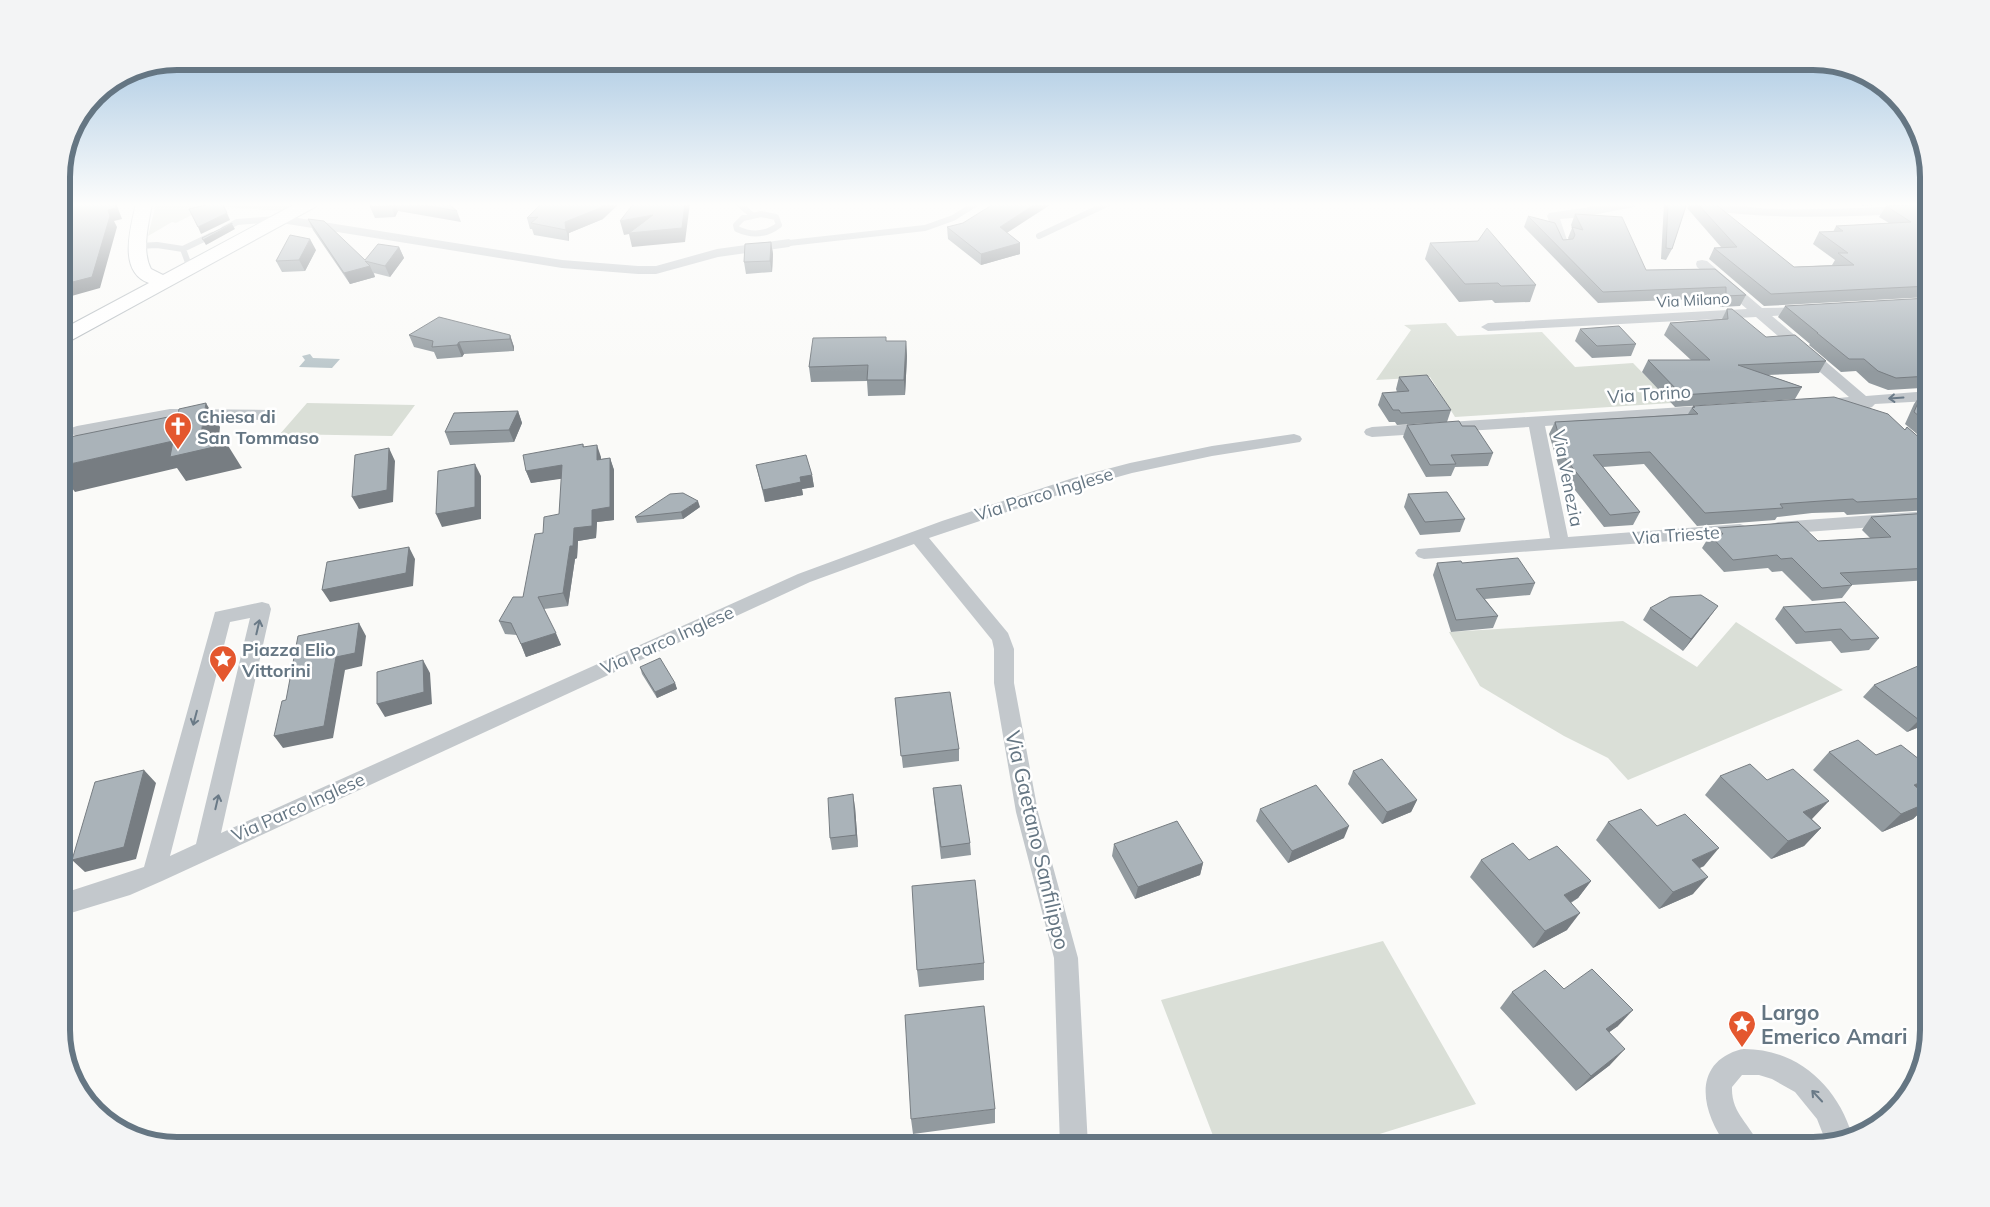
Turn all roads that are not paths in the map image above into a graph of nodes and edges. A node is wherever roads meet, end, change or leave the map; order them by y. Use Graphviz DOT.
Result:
graph roads {
  1 [pos="137,259"];
  2 [pos="139,259"];
  3 [pos="187,259"];
  4 [pos="206,259"];
  5 [pos="533,259"];
  6 [pos="694,259"];
  7 [pos="1702,264"];
  8 [pos="190,268"];
  9 [pos="167,281"];
  10 [pos="132,300"];
  11 [pos="1819,309"];
  12 [pos="1759,312"];
  13 [pos="1488,327"];
  14 [pos="70,334"];
  15 [pos="1920,397"];
  16 [pos="1863,400"];
  17 [pos="1805,404"];
  18 [pos="1728,409"];
  19 [pos="1878,413"];
  20 [pos="269,415"];
  21 [pos="1536,421"];
  22 [pos="77,431"];
  23 [pos="1372,432"];
  24 [pos="1294,440"];
  25 [pos="1920,519"];
  26 [pos="917,536"];
  27 [pos="1560,543"];
  28 [pos="1424,553"];
  29 [pos="206,850"];
  30 [pos="154,874"];
  31 [pos="70,903"];
  32 [pos="1838,1134"];
  33 [pos="1074,1137"];
  34 [pos="1738,1137"];
  1 -- 10 [label="main road"];
  2 -- 9 [label="main road"];
  3 -- 8 [label="lane"];
  4 -- 8 [label="main road"];
  5 -- 6 [label="street"];
  7 -- 12 [label="street"];
  8 -- 9 [label="main road"];
  9 -- 10 [label="main road"];
  10 -- 14 [label="main road"];
  11 -- 12 [label="street, Via Milano"];
  12 -- 13 [label="street, Via Milano"];
  12 -- 16 [label="street"];
  15 -- 16 [label="street, one-way"];
  16 -- 17 [label="street"];
  16 -- 19 [label="street"];
  18 -- 21 [label="street, Via Torino"];
  20 -- 22 [label="street"];
  21 -- 23 [label="street, Via Torino"];
  21 -- 27 [label="street, Via Venezia"];
  24 -- 26 [label="street, Via Parco Inglese"];
  25 -- 27 [label="street, Via Trieste"];
  26 -- 29 [label="street, Via Parco Inglese"];
  26 -- 33 [label="street, Via Gaetano Sanfilippo"];
  27 -- 28 [label="street, Via Trieste"];
  29 -- 30 [label="street, Via Parco Inglese"];
  29 -- 30 [label="street, one-way"];
  30 -- 31 [label="street, Via Parco Inglese"];
  32 -- 34 [label="street, one-way"];
}
